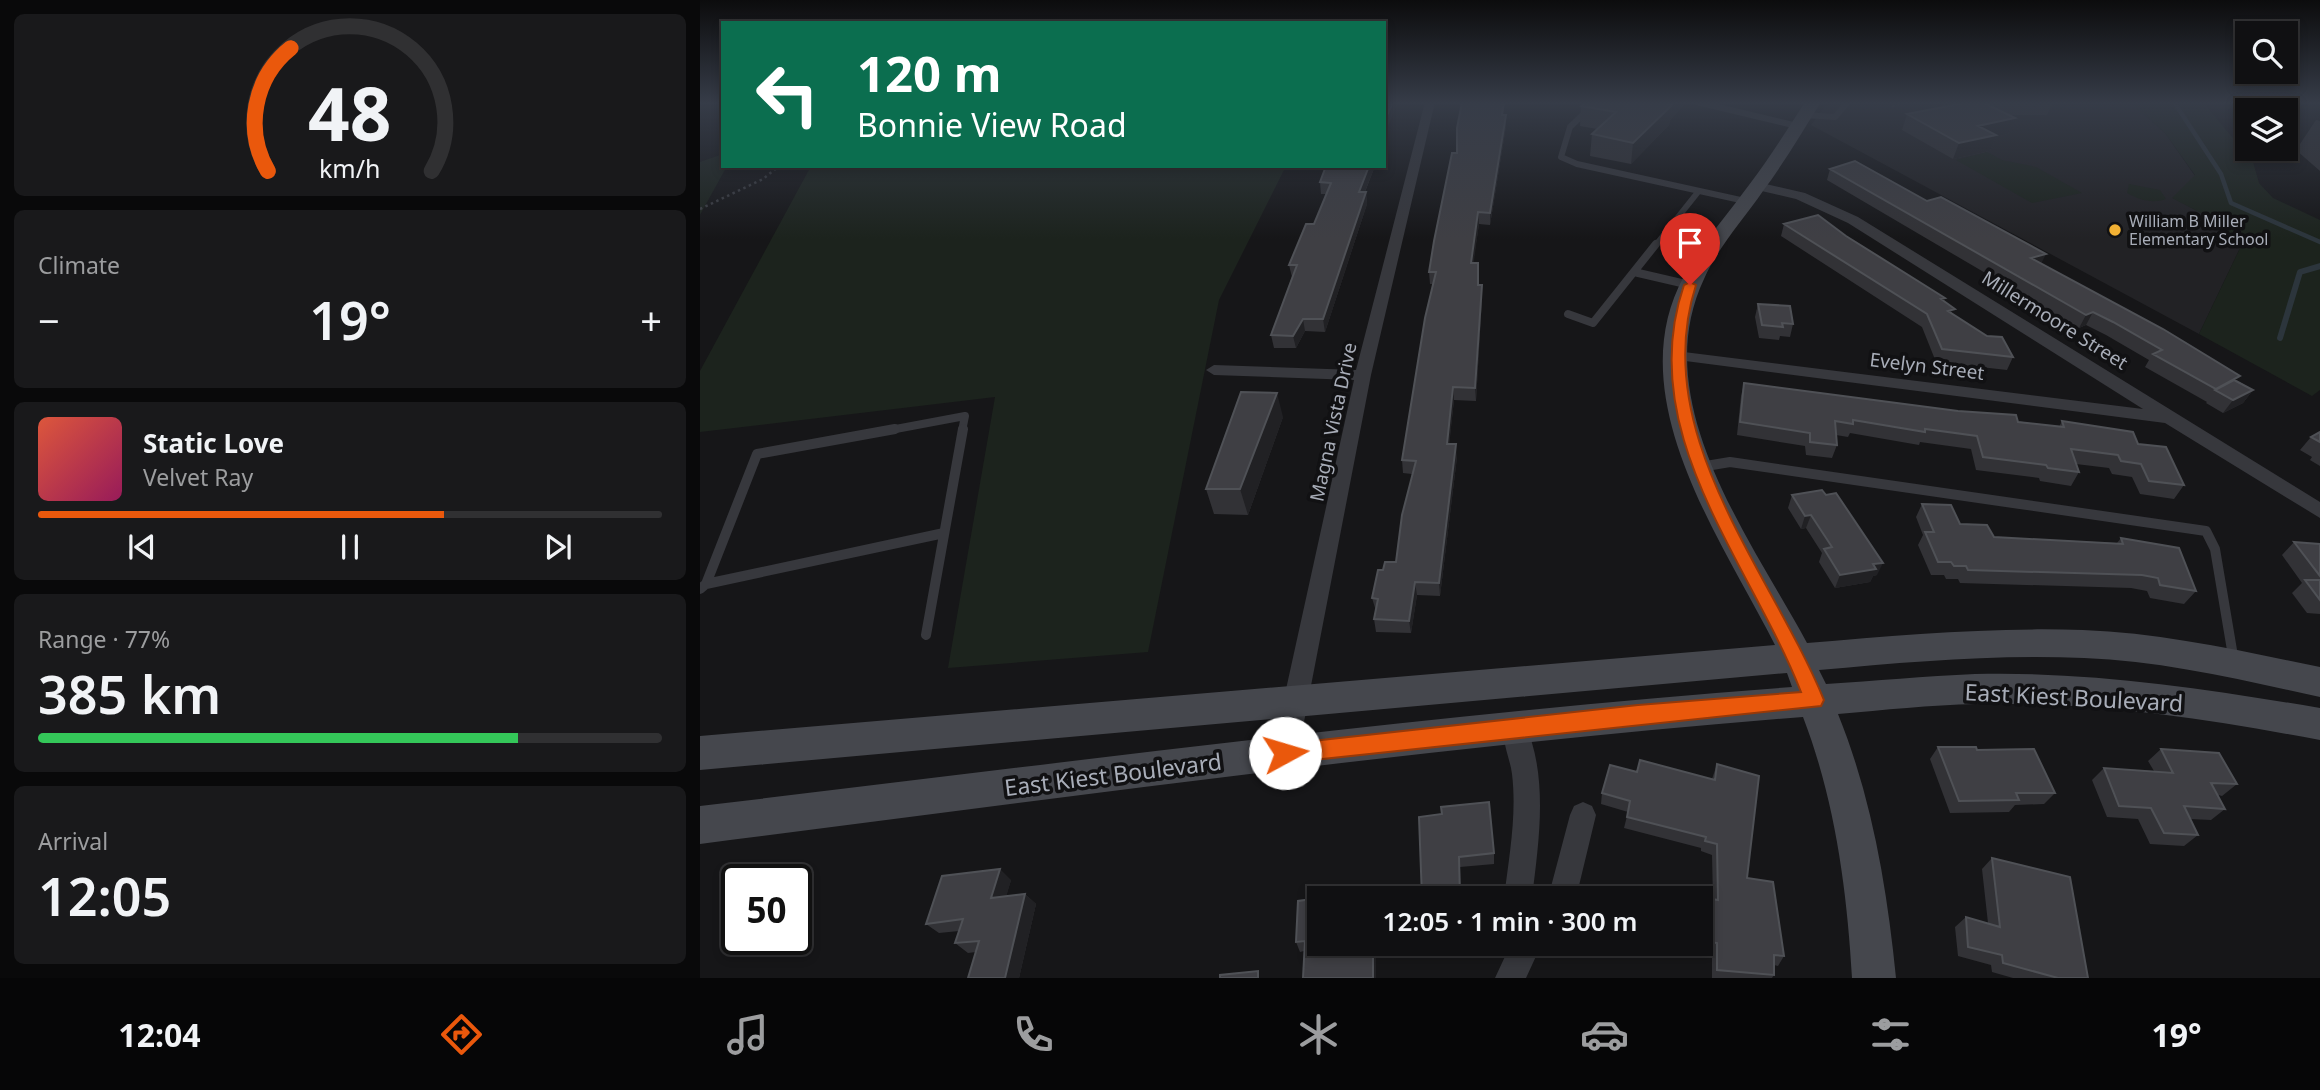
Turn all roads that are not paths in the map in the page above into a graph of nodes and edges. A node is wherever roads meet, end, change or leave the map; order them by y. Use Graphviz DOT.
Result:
graph roads {
  1 [pos="1419,148"];
  2 [pos="1564,148"];
  3 [pos="1782,148"];
  4 [pos="1699,192"];
  5 [pos="1751,194"];
  6 [pos="1634,272"];
  7 [pos="1690,285"];
  8 [pos="1568,314"];
  9 [pos="1676,356"];
  10 [pos="1214,370"];
  11 [pos="1363,375"];
  12 [pos="2172,418"];
  13 [pos="1699,467"];
  14 [pos="2320,511"];
  15 [pos="944,533"];
  16 [pos="703,587"];
  17 [pos="926,635"];
  18 [pos="1796,656"];
  19 [pos="2234,663"];
  20 [pos="2320,682"];
  21 [pos="1814,700"];
  22 [pos="1297,702"];
  23 [pos="2320,724"];
  24 [pos="1515,729"];
  25 [pos="700,753"];
  26 [pos="1285,753"];
  27 [pos="1583,815"];
  28 [pos="700,825"];
  29 [pos="1519,886"];
  30 [pos="1565,886"];
  31 [pos="1874,978"];
  1 -- 11 [label="street, Magna Vista Drive"];
  2 -- 4 [label="lane"];
  3 -- 5 [label="main road"];
  4 -- 5 [label="lane"];
  4 -- 6 [label="lane"];
  5 -- 7 [label="main road"];
  5 -- 12 [label="street, Millermoore Street"];
  6 -- 7 [label="lane"];
  6 -- 8 [label="lane"];
  7 -- 9 [label="main road"];
  9 -- 12 [label="street, Evelyn Street"];
  9 -- 13 [label="main road"];
  10 -- 11 [label="street"];
  11 -- 22 [label="street, Magna Vista Drive"];
  12 -- 14 [label="street, Millermoore Street"];
  13 -- 18 [label="main road"];
  13 -- 19 [label="lane"];
  15 -- 16 [label="lane"];
  15 -- 16 [label="lane"];
  15 -- 17 [label="lane"];
  18 -- 19 [label="main road"];
  18 -- 21 [label="main road"];
  18 -- 22 [label="main road"];
  19 -- 20 [label="main road"];
  21 -- 23 [label="main road, East Kiest Boulevard"];
  21 -- 24 [label="main road, East Kiest Boulevard"];
  21 -- 31 [label="main road"];
  22 -- 25 [label="main road"];
  22 -- 26 [label="street, Magna Vista Drive"];
  24 -- 26 [label="main road, East Kiest Boulevard"];
  24 -- 29 [label="street"];
  26 -- 28 [label="main road, East Kiest Boulevard"];
  27 -- 30 [label="street"];
}
